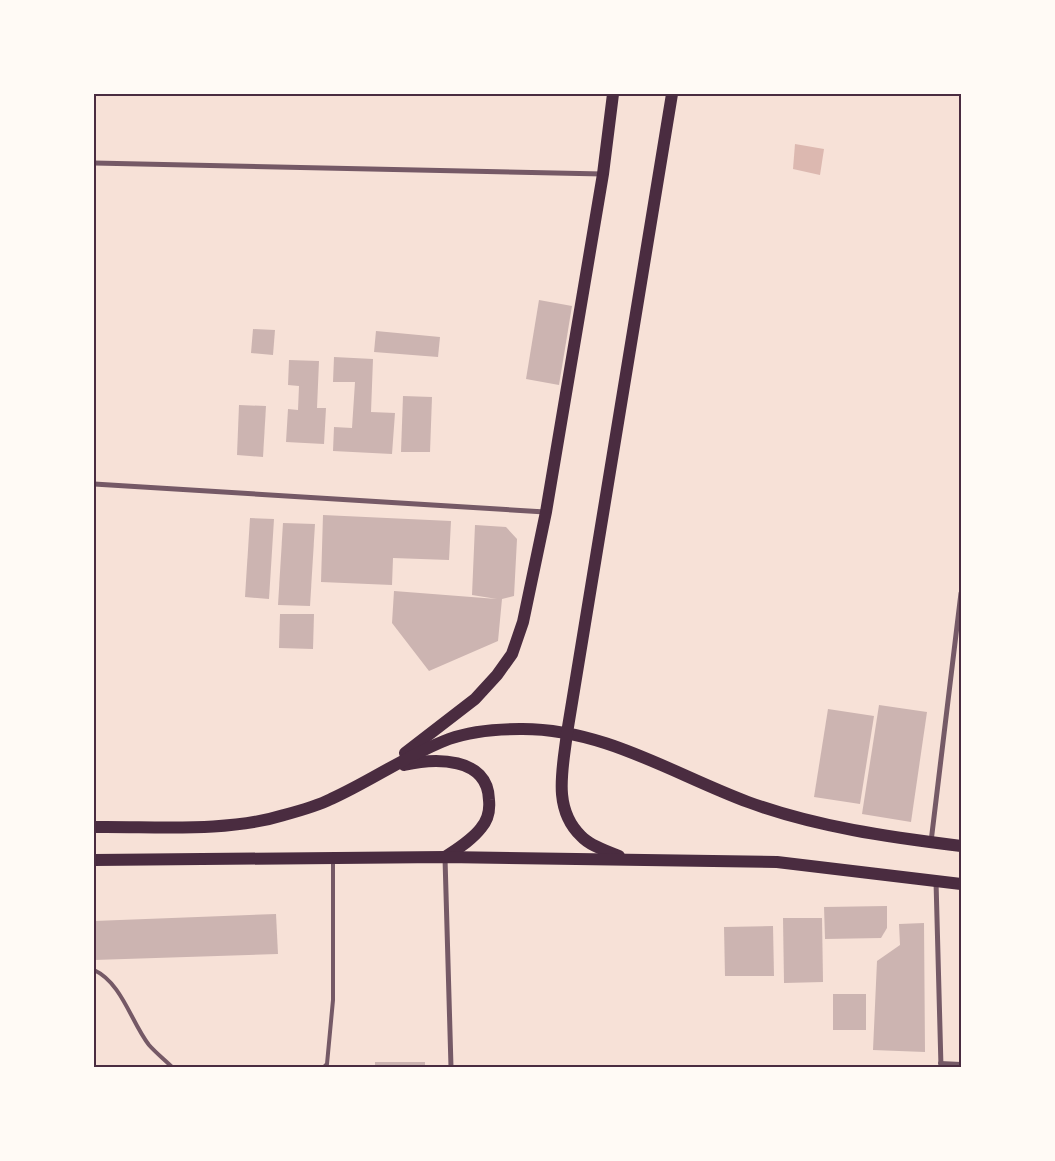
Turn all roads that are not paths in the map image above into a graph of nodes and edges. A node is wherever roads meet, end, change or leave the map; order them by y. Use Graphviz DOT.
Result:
graph roads {
  1 [pos="613,94"];
  2 [pos="672,94"];
  3 [pos="94,163"];
  4 [pos="603,174"];
  5 [pos="94,484"];
  6 [pos="546,512"];
  7 [pos="961,593"];
  8 [pos="567,733"];
  9 [pos="386,769"];
  10 [pos="94,827"];
  11 [pos="931,842"];
  12 [pos="961,846"];
  13 [pos="333,858"];
  14 [pos="445,858"];
  15 [pos="623,858"];
  16 [pos="94,860"];
  17 [pos="936,880"];
  18 [pos="961,884"];
  19 [pos="94,970"];
  20 [pos="961,1064"];
  21 [pos="940,1065"];
  22 [pos="172,1067"];
  23 [pos="324,1067"];
  24 [pos="451,1067"];
  1 -- 4 [label="main road"];
  2 -- 8 [label="main road"];
  3 -- 4 [label="street"];
  4 -- 6 [label="main road"];
  5 -- 6 [label="street"];
  6 -- 9 [label="main road"];
  7 -- 11 [label="street"];
  8 -- 9 [label="main road"];
  8 -- 11 [label="main road"];
  8 -- 15 [label="main road"];
  9 -- 10 [label="main road"];
  9 -- 14 [label="main road"];
  11 -- 12 [label="main road"];
  13 -- 14 [label="main road"];
  13 -- 16 [label="main road"];
  13 -- 23 [label="lane"];
  14 -- 15 [label="main road"];
  14 -- 24 [label="street"];
  15 -- 17 [label="main road"];
  17 -- 18 [label="main road"];
  17 -- 21 [label="street"];
  19 -- 22 [label="lane"];
  20 -- 21 [label="lane"];
}
